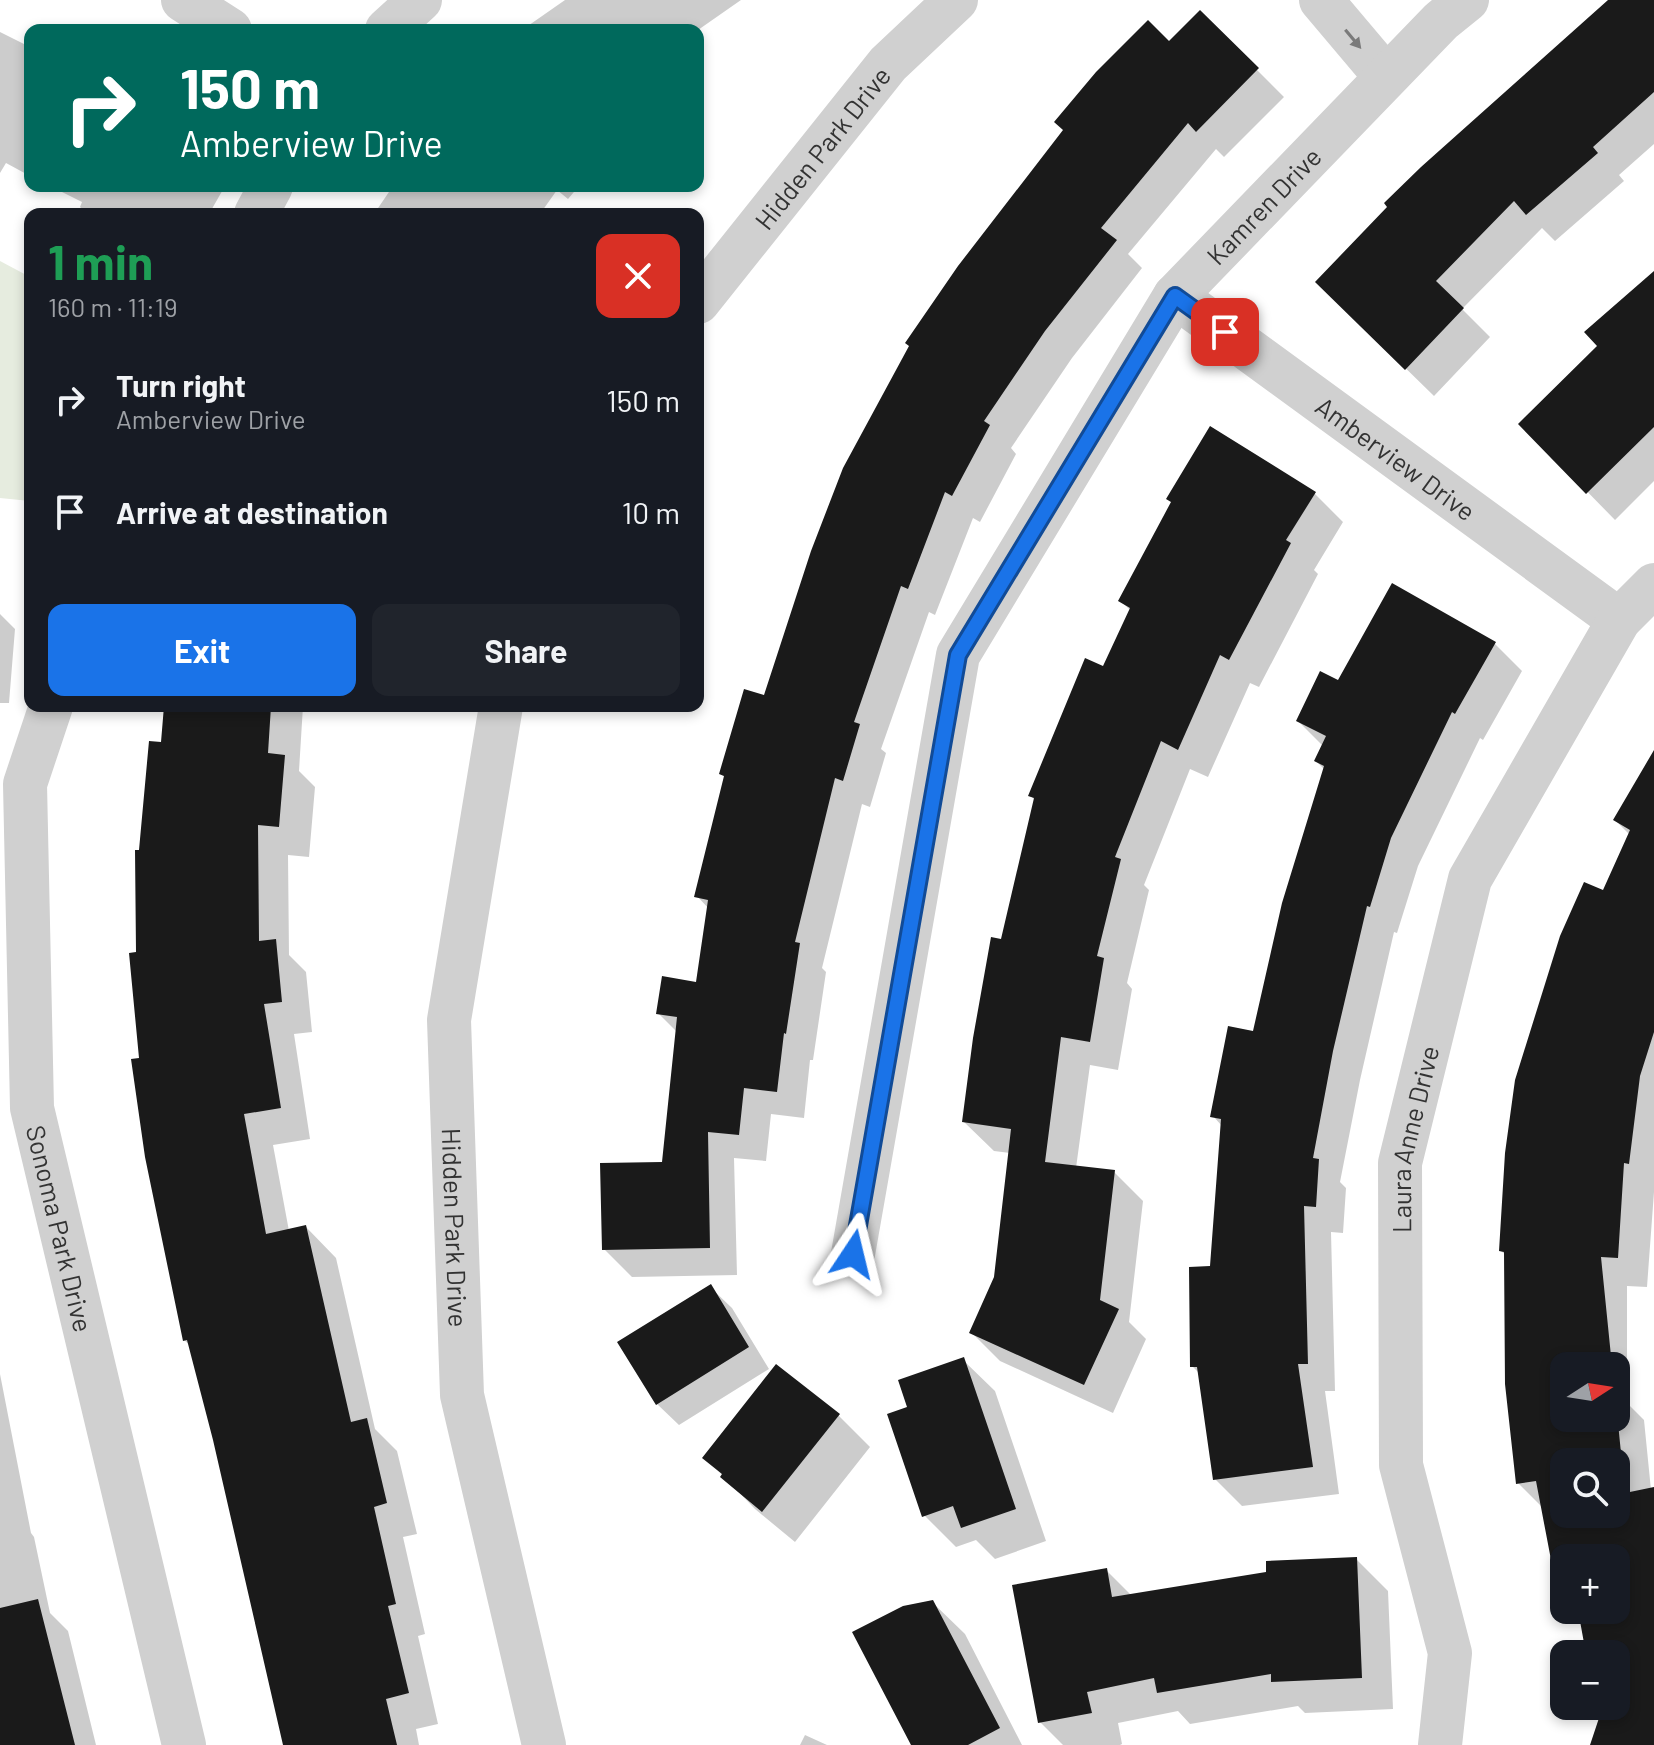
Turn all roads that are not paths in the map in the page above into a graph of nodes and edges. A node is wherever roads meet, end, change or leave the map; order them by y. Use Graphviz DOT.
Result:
graph roads {
  1 [pos="183,0"];
  2 [pos="420,0"];
  3 [pos="956,0"];
  4 [pos="1321,0"];
  5 [pos="1443,7"];
  6 [pos="221,24"];
  7 [pos="394,24"];
  8 [pos="1386,77"];
  9 [pos="704,294"];
  10 [pos="1175,296"];
  11 [pos="1654,585"];
  12 [pos="1619,620"];
  13 [pos="48,712"];
  14 [pos="500,712"];
  15 [pos="12,782"];
  16 [pos="853,1254"];
  17 [pos="184,1745"];
  18 [pos="544,1745"];
  19 [pos="1440,1745"];
  1 -- 6 [label="street"];
  2 -- 7 [label="street"];
  3 -- 9 [label="street, Hidden Park Drive"];
  4 -- 8 [label="street, one-way"];
  5 -- 8 [label="street, Kamren Drive"];
  8 -- 10 [label="street, Kamren Drive"];
  10 -- 12 [label="street, Amberview Drive"];
  10 -- 16 [label="street, Kamren Drive"];
  11 -- 12 [label="street, Laura Anne Drive"];
  12 -- 19 [label="street, Laura Anne Drive"];
  13 -- 15 [label="street, Sonoma Park Drive"];
  14 -- 18 [label="street, Hidden Park Drive"];
  15 -- 17 [label="street, Sonoma Park Drive"];
}
